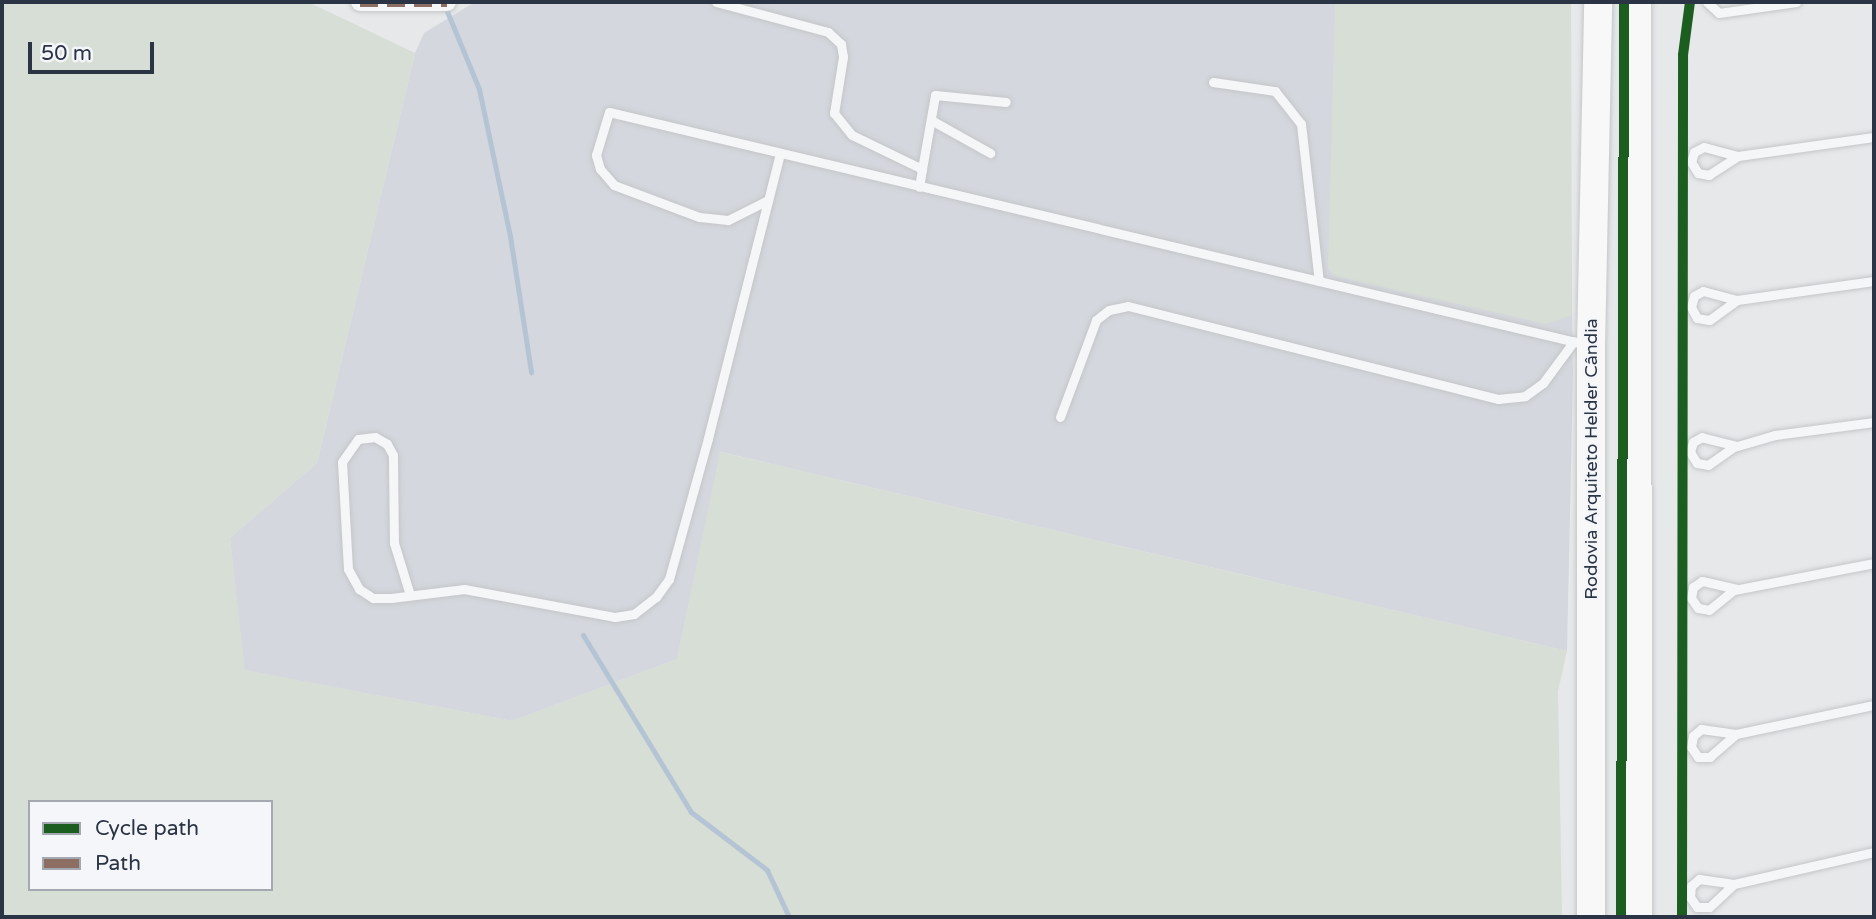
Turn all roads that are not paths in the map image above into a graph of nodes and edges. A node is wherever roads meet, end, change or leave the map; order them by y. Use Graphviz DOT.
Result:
graph roads {
  1 [pos="360,2"];
  2 [pos="447,2"];
  3 [pos="716,2"];
  4 [pos="1598,2"];
  5 [pos="1637,2"];
  6 [pos="1707,2"];
  7 [pos="1746,2"];
  8 [pos="1796,2"];
  9 [pos="1760,7"];
  10 [pos="1213,82"];
  11 [pos="1006,102"];
  12 [pos="930,120"];
  13 [pos="1874,137"];
  14 [pos="780,153"];
  15 [pos="990,153"];
  16 [pos="1738,156"];
  17 [pos="922,169"];
  18 [pos="919,187"];
  19 [pos="768,200"];
  20 [pos="1319,281"];
  21 [pos="1874,281"];
  22 [pos="1737,300"];
  23 [pos="1583,343"];
  24 [pos="1060,417"];
  25 [pos="1874,422"];
  26 [pos="1737,446"];
  27 [pos="1874,563"];
  28 [pos="1737,589"];
  29 [pos="410,595"];
  30 [pos="1874,705"];
  31 [pos="1736,734"];
  32 [pos="1874,852"];
  33 [pos="1734,884"];
  34 [pos="1591,917"];
  35 [pos="1638,917"];
  1 -- 2 [label="street"];
  3 -- 17 [label="lane"];
  4 -- 23 [label="main road, Rodovia Arquiteto Helder Cândia"];
  5 -- 35 [label="main road"];
  6 -- 9 [label="lane"];
  7 -- 9 [label="lane"];
  8 -- 9 [label="lane"];
  10 -- 20 [label="lane"];
  11 -- 12 [label="lane"];
  12 -- 15 [label="lane"];
  12 -- 17 [label="lane"];
  13 -- 16 [label="lane"];
  14 -- 18 [label="lane"];
  14 -- 19 [label="lane"];
  14 -- 19 [label="lane"];
  16 -- 16 [label="lane"];
  17 -- 18 [label="lane"];
  18 -- 20 [label="lane"];
  19 -- 29 [label="lane"];
  20 -- 23 [label="lane"];
  21 -- 22 [label="lane"];
  22 -- 22 [label="lane"];
  23 -- 24 [label="lane"];
  23 -- 34 [label="main road, Rodovia Arquiteto Helder Cândia"];
  25 -- 26 [label="lane"];
  26 -- 26 [label="lane"];
  27 -- 28 [label="lane"];
  28 -- 28 [label="lane"];
  29 -- 29 [label="lane"];
  30 -- 31 [label="lane"];
  31 -- 31 [label="lane"];
  32 -- 33 [label="lane"];
  33 -- 33 [label="lane"];
}
